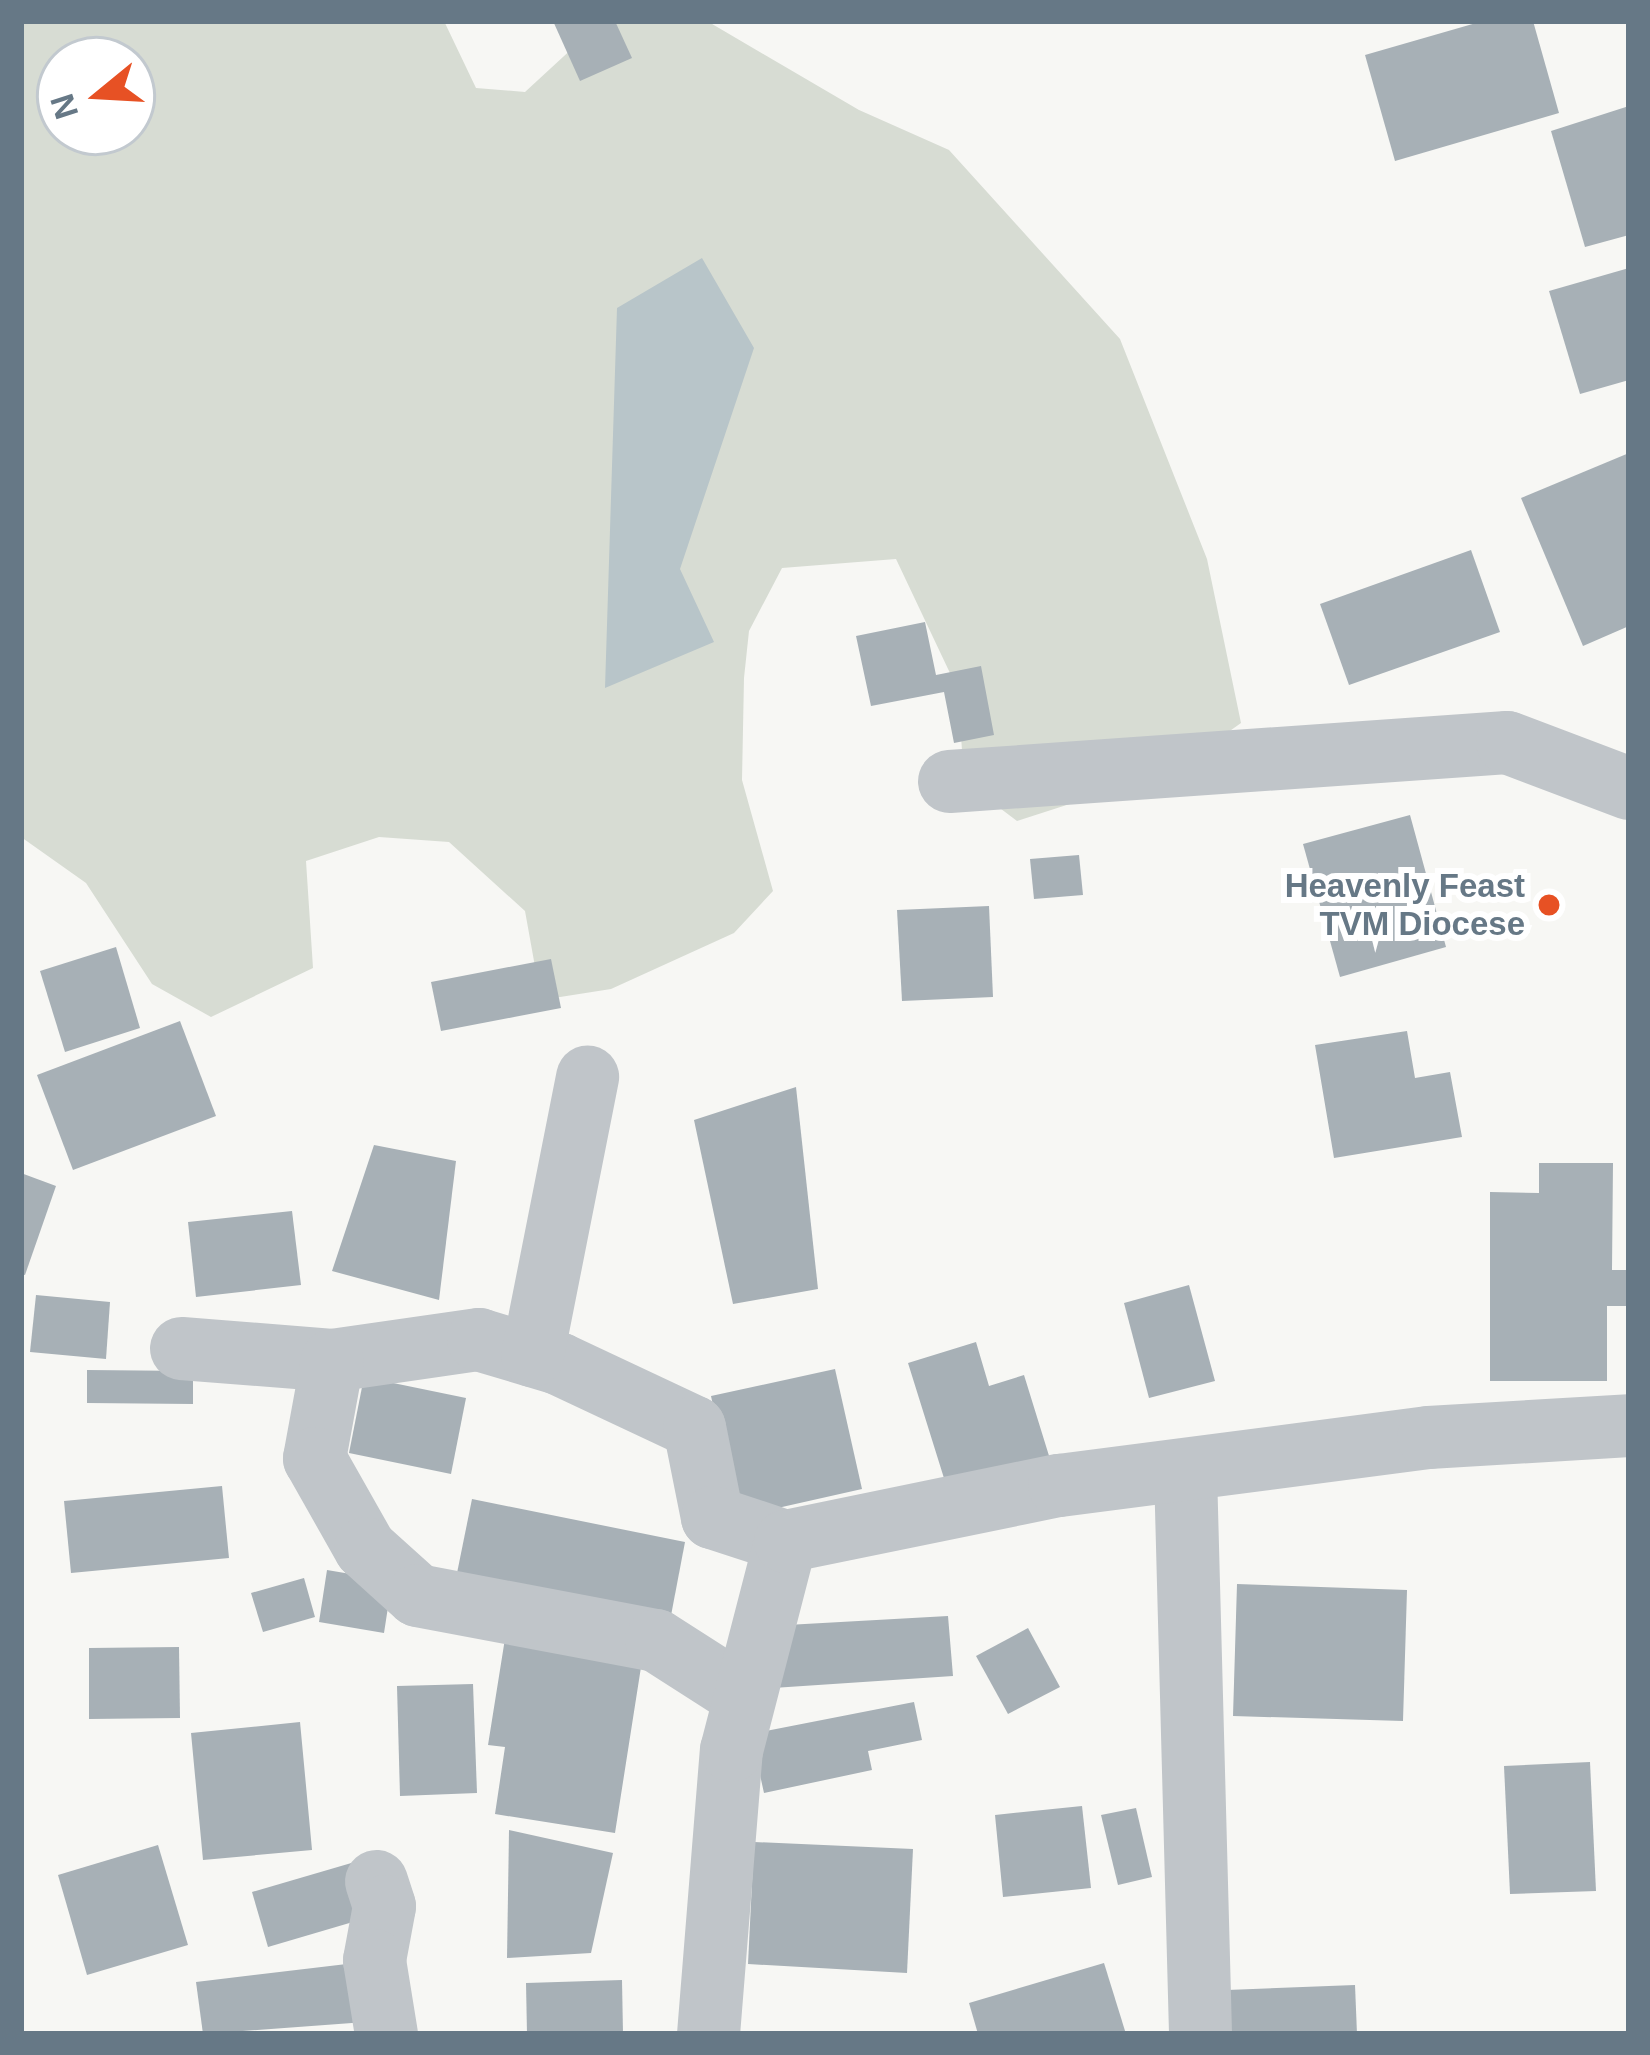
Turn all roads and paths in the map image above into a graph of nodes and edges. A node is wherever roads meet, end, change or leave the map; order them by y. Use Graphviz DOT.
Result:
graph roads {
  1 [pos="949,781"];
  2 [pos="1629,788"];
  3 [pos="587,1076"];
  4 [pos="181,1348"];
  5 [pos="532,1355"];
  6 [pos="332,1360"];
  7 [pos="1629,1425"];
  8 [pos="1185,1471"];
  9 [pos="784,1541"];
  10 [pos="742,1696"];
  11 [pos="376,1881"];
  12 [pos="386,2034"];
  13 [pos="708,2034"];
  14 [pos="1200,2034"];
  1 -- 2 [label="street"];
  3 -- 5 [label="street"];
  4 -- 6 [label="street"];
  5 -- 6 [label="street"];
  5 -- 9 [label="street"];
  6 -- 10 [label="street"];
  7 -- 8 [label="street"];
  8 -- 9 [label="street"];
  8 -- 14 [label="street"];
  9 -- 10 [label="street"];
  10 -- 13 [label="street"];
  11 -- 12 [label="street"];
}
